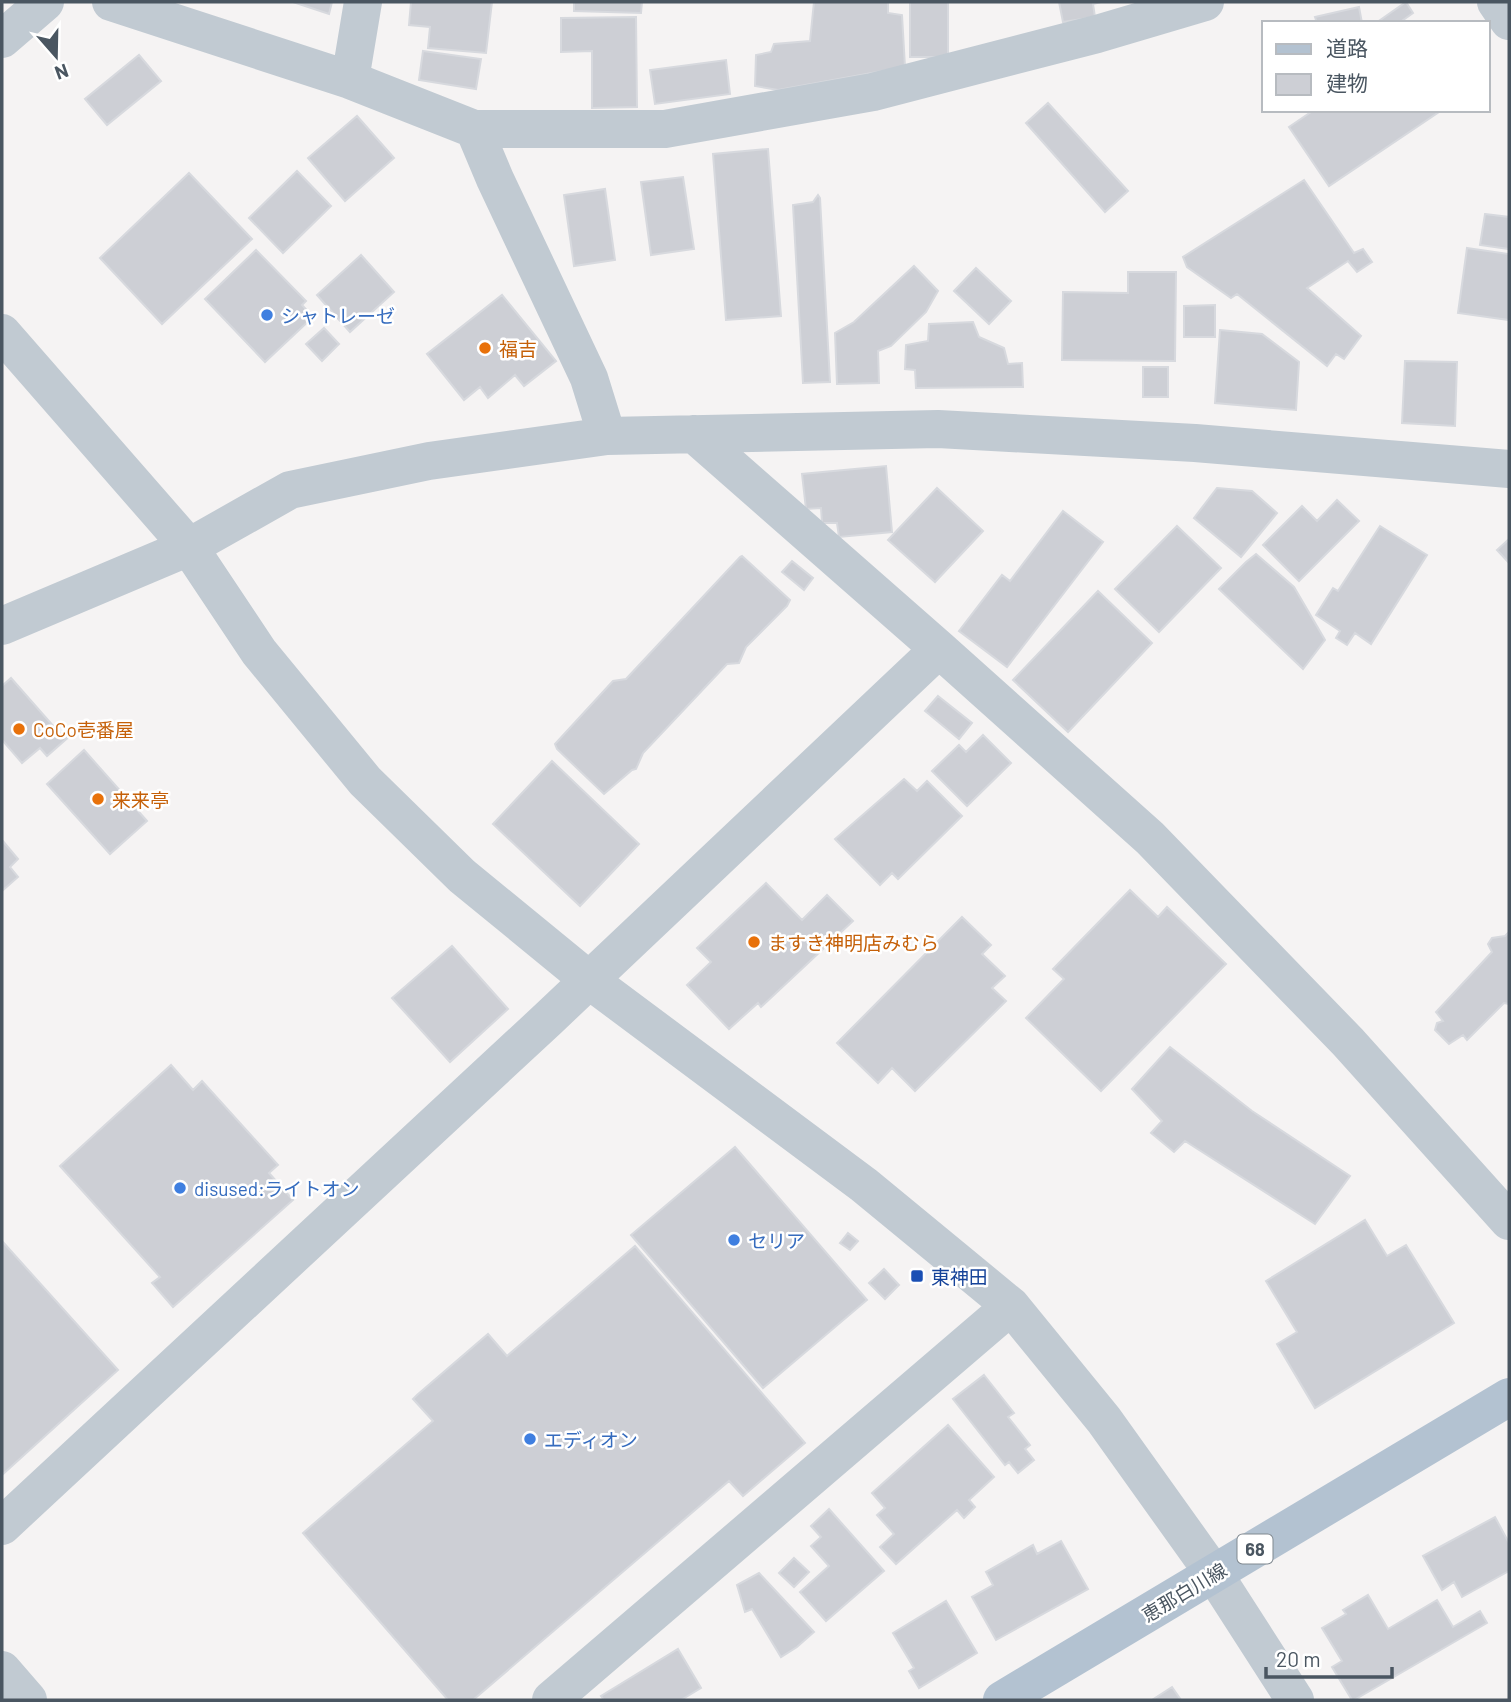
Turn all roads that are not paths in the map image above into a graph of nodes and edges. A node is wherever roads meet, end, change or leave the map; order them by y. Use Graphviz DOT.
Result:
graph roads {
  1 [pos="45,2"];
  2 [pos="111,2"];
  3 [pos="363,2"];
  4 [pos="1205,2"];
  5 [pos="1496,2"];
  6 [pos="1509,21"];
  7 [pos="2,39"];
  8 [pos="350,80"];
  9 [pos="474,129"];
  10 [pos="2,333"];
  11 [pos="694,434"];
  12 [pos="607,436"];
  13 [pos="1509,469"];
  14 [pos="189,547"];
  15 [pos="2,626"];
  16 [pos="939,649"];
  17 [pos="589,980"];
  18 [pos="1509,1221"];
  19 [pos="1010,1306"];
  20 [pos="1509,1397"];
  21 [pos="2,1527"];
  22 [pos="1214,1574"];
  23 [pos="2,1670"];
  24 [pos="29,1700"];
  25 [pos="551,1700"];
  26 [pos="1002,1700"];
  27 [pos="1295,1700"];
  1 -- 7 [label="street"];
  2 -- 8 [label="street"];
  3 -- 8 [label="street"];
  4 -- 9 [label="street"];
  5 -- 6 [label="street"];
  8 -- 9 [label="street"];
  9 -- 12 [label="street"];
  10 -- 14 [label="street"];
  11 -- 12 [label="street"];
  11 -- 13 [label="street"];
  11 -- 16 [label="street"];
  12 -- 14 [label="street"];
  14 -- 15 [label="street"];
  14 -- 17 [label="street"];
  16 -- 17 [label="street"];
  16 -- 18 [label="street"];
  17 -- 19 [label="street"];
  17 -- 21 [label="street"];
  19 -- 22 [label="street"];
  19 -- 25 [label="street"];
  20 -- 22 [label="main road, 恵那白川線 / 68"];
  22 -- 26 [label="main road, 恵那白川線 / 68"];
  22 -- 27 [label="street"];
  23 -- 24 [label="street"];
}
